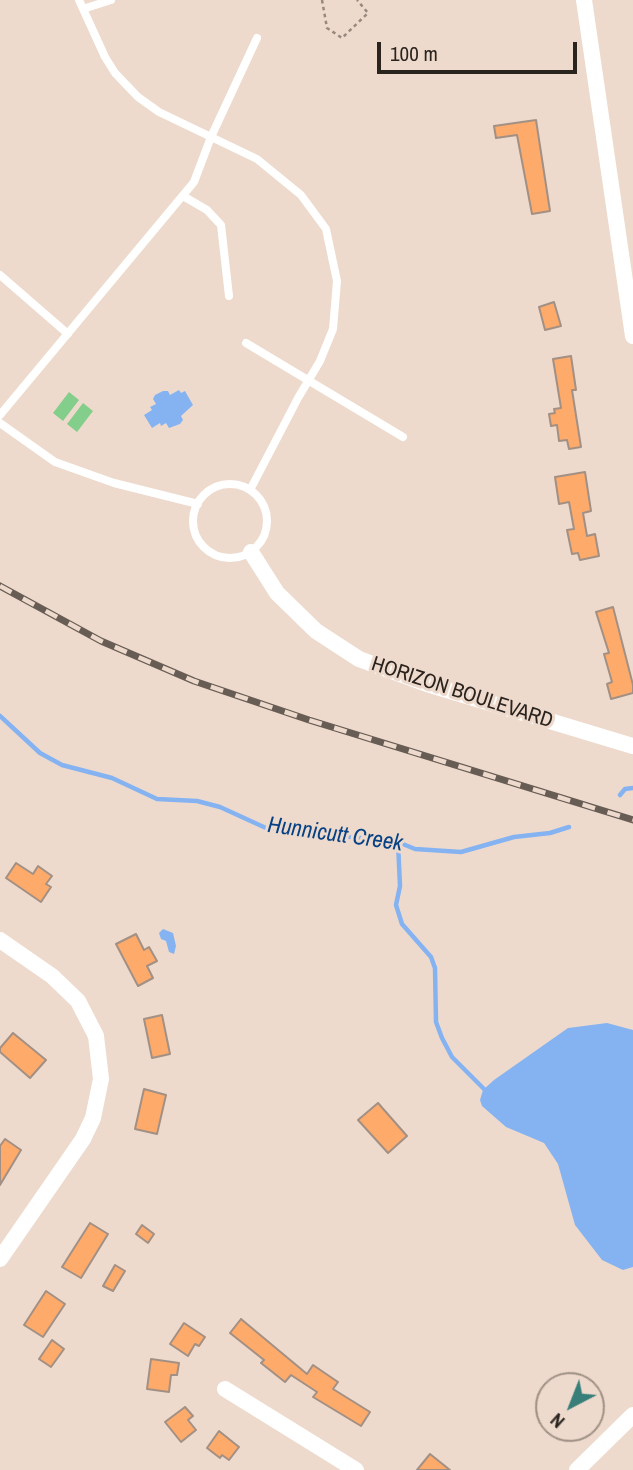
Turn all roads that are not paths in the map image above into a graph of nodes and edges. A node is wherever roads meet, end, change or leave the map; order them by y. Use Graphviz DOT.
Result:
graph roads {
  1 [pos="111,0"];
  2 [pos="584,0"];
  3 [pos="81,4"];
  4 [pos="257,38"];
  5 [pos="211,136"];
  6 [pos="183,196"];
  7 [pos="0,275"];
  8 [pos="630,292"];
  9 [pos="229,296"];
  10 [pos="68,334"];
  11 [pos="633,336"];
  12 [pos="246,343"];
  13 [pos="308,380"];
  14 [pos="0,415"];
  15 [pos="0,423"];
  16 [pos="403,437"];
  17 [pos="250,490"];
  18 [pos="198,504"];
  19 [pos="251,552"];
  20 [pos="633,746"];
  21 [pos="0,940"];
  22 [pos="0,1259"];
  23 [pos="225,1390"];
  24 [pos="630,1423"];
  25 [pos="356,1470"];
  26 [pos="577,1470"];
  1 -- 3 [label="lane"];
  2 -- 8 [label="street"];
  3 -- 5 [label="lane"];
  4 -- 5 [label="lane"];
  5 -- 6 [label="lane"];
  5 -- 13 [label="lane"];
  6 -- 9 [label="lane"];
  6 -- 10 [label="lane"];
  7 -- 10 [label="lane"];
  8 -- 11 [label="street"];
  10 -- 14 [label="lane"];
  12 -- 13 [label="lane"];
  13 -- 16 [label="lane"];
  13 -- 17 [label="lane"];
  15 -- 18 [label="lane"];
  17 -- 18 [label="lane"];
  17 -- 19 [label="lane"];
  18 -- 19 [label="lane"];
  19 -- 20 [label="street, HORIZON BOULEVARD"];
  21 -- 22 [label="street"];
  23 -- 25 [label="street"];
  24 -- 26 [label="street"];
}
